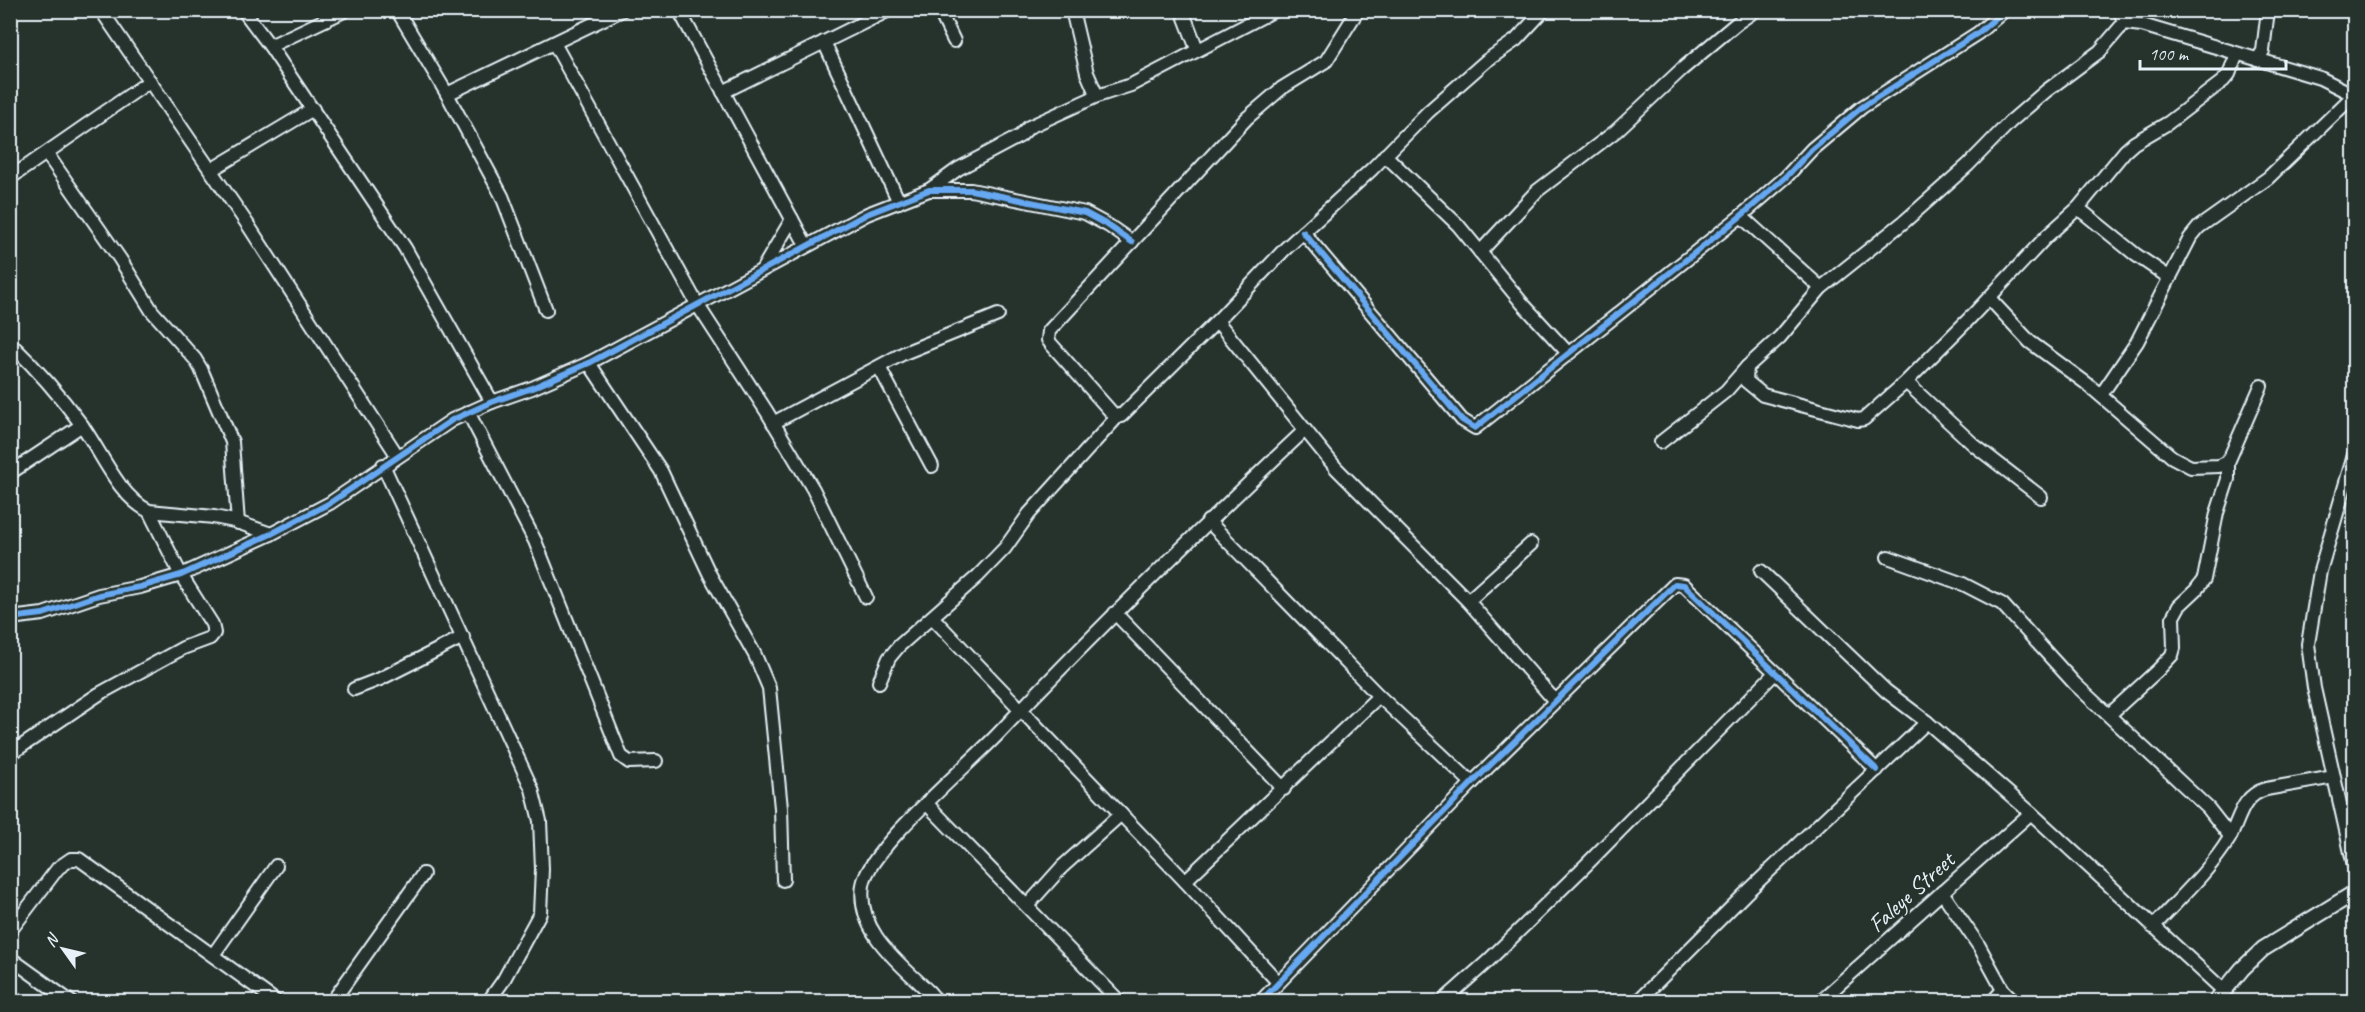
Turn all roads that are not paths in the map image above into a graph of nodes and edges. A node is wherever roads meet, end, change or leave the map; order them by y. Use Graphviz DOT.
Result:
graph roads {
  1 [pos="101,10"];
  2 [pos="243,10"];
  3 [pos="346,10"];
  4 [pos="397,10"];
  5 [pos="622,10"];
  6 [pos="679,10"];
  7 [pos="889,10"];
  8 [pos="939,10"];
  9 [pos="1072,10"];
  10 [pos="1182,10"];
  11 [pos="1275,10"];
  12 [pos="1358,10"];
  13 [pos="1544,10"];
  14 [pos="1756,10"];
  15 [pos="2005,10"];
  16 [pos="2120,10"];
  17 [pos="2268,10"];
  18 [pos="2124,23"];
  19 [pos="954,41"];
  20 [pos="824,42"];
  21 [pos="554,43"];
  22 [pos="270,46"];
  23 [pos="1197,49"];
  24 [pos="2237,54"];
  25 [pos="2262,58"];
  26 [pos="150,81"];
  27 [pos="723,92"];
  28 [pos="447,94"];
  29 [pos="2354,95"];
  30 [pos="1097,96"];
  31 [pos="313,109"];
  32 [pos="47,154"];
  33 [pos="1385,155"];
  34 [pos="211,170"];
  35 [pos="10,178"];
  36 [pos="929,190"];
  37 [pos="898,202"];
  38 [pos="2078,208"];
  39 [pos="1741,216"];
  40 [pos="792,219"];
  41 [pos="1304,232"];
  42 [pos="1132,242"];
  43 [pos="806,245"];
  44 [pos="1480,252"];
  45 [pos="761,271"];
  46 [pos="2170,278"];
  47 [pos="1821,288"];
  48 [pos="1989,298"];
  49 [pos="697,304"];
  50 [pos="546,310"];
  51 [pos="998,315"];
  52 [pos="1217,321"];
  53 [pos="10,343"];
  54 [pos="1568,353"];
  55 [pos="589,363"];
  56 [pos="879,367"];
  57 [pos="1747,367"];
  58 [pos="1906,382"];
  59 [pos="2261,386"];
  60 [pos="2101,395"];
  61 [pos="492,402"];
  62 [pos="468,412"];
  63 [pos="1118,416"];
  64 [pos="773,423"];
  65 [pos="82,425"];
  66 [pos="1305,430"];
  67 [pos="1661,442"];
  68 [pos="2355,454"];
  69 [pos="398,456"];
  70 [pos="2228,462"];
  71 [pos="384,465"];
  72 [pos="932,466"];
  73 [pos="10,473"];
  74 [pos="2041,497"];
  75 [pos="149,511"];
  76 [pos="1208,521"];
  77 [pos="238,523"];
  78 [pos="271,534"];
  79 [pos="1531,544"];
  80 [pos="1888,557"];
  81 [pos="1761,571"];
  82 [pos="180,575"];
  83 [pos="866,597"];
  84 [pos="1468,601"];
  85 [pos="1115,613"];
  86 [pos="932,617"];
  87 [pos="10,618"];
  88 [pos="464,637"];
  89 [pos="1775,673"];
  90 [pos="879,682"];
  91 [pos="354,689"];
  92 [pos="1379,696"];
  93 [pos="1555,701"];
  94 [pos="1020,709"];
  95 [pos="2109,715"];
  96 [pos="1927,722"];
  97 [pos="10,754"];
  98 [pos="656,761"];
  99 [pos="1877,770"];
  100 [pos="2334,777"];
  101 [pos="1472,783"];
  102 [pos="1284,789"];
  103 [pos="927,804"];
  104 [pos="2031,813"];
  105 [pos="1121,814"];
  106 [pos="2230,837"];
  107 [pos="276,866"];
  108 [pos="2355,866"];
  109 [pos="423,874"];
  110 [pos="783,880"];
  111 [pos="1185,881"];
  112 [pos="1942,892"];
  113 [pos="2355,894"];
  114 [pos="1027,906"];
  115 [pos="2153,927"];
  116 [pos="10,932"];
  117 [pos="213,955"];
  118 [pos="10,958"];
  119 [pos="1278,981"];
  120 [pos="2003,990"];
  121 [pos="2223,990"];
  122 [pos="930,999"];
  123 [pos="71,1002"];
  124 [pos="277,1002"];
  125 [pos="332,1002"];
  126 [pos="488,1002"];
  127 [pos="1120,1002"];
  128 [pos="1260,1002"];
  129 [pos="1442,1002"];
  130 [pos="1637,1002"];
  131 [pos="1819,1002"];
  132 [pos="1992,1002"];
  133 [pos="2015,1002"];
  134 [pos="2215,1002"];
  1 -- 26 [label="street"];
  2 -- 22 [label="street"];
  3 -- 22 [label="street"];
  4 -- 28 [label="street"];
  5 -- 21 [label="street"];
  6 -- 27 [label="street"];
  7 -- 20 [label="street"];
  8 -- 19 [label="street"];
  9 -- 30 [label="street"];
  10 -- 23 [label="street"];
  11 -- 23 [label="street"];
  12 -- 42 [label="street"];
  13 -- 33 [label="street"];
  14 -- 44 [label="street"];
  15 -- 39 [label="street"];
  16 -- 18 [label="street"];
  17 -- 25 [label="street"];
  18 -- 24 [label="street"];
  18 -- 47 [label="street"];
  20 -- 27 [label="street"];
  20 -- 37 [label="street"];
  21 -- 28 [label="street"];
  21 -- 49 [label="street"];
  22 -- 31 [label="street"];
  23 -- 30 [label="street"];
  24 -- 25 [label="street"];
  24 -- 38 [label="street"];
  25 -- 29 [label="street"];
  26 -- 32 [label="street"];
  26 -- 34 [label="street"];
  27 -- 40 [label="street"];
  28 -- 50 [label="street"];
  29 -- 46 [label="street"];
  30 -- 36 [label="street"];
  31 -- 34 [label="street"];
  31 -- 61 [label="street"];
  32 -- 35 [label="street"];
  32 -- 77 [label="street"];
  33 -- 41 [label="street"];
  33 -- 44 [label="street"];
  34 -- 69 [label="street"];
  36 -- 37 [label="street"];
  36 -- 42 [label="street"];
  37 -- 43 [label="street"];
  38 -- 46 [label="street"];
  38 -- 48 [label="street"];
  39 -- 47 [label="street"];
  39 -- 54 [label="street"];
  40 -- 43 [label="street"];
  40 -- 45 [label="street"];
  41 -- 52 [label="street"];
  41 -- 54 [label="street"];
  42 -- 63 [label="street"];
  43 -- 45 [label="street"];
  44 -- 54 [label="street"];
  45 -- 49 [label="street"];
  46 -- 60 [label="street"];
  47 -- 57 [label="street"];
  48 -- 58 [label="street"];
  48 -- 60 [label="street"];
  49 -- 55 [label="street"];
  49 -- 64 [label="street"];
  51 -- 56 [label="street"];
  52 -- 63 [label="street"];
  52 -- 66 [label="street"];
  53 -- 65 [label="street"];
  55 -- 61 [label="street"];
  55 -- 110 [label="street"];
  56 -- 64 [label="street"];
  56 -- 72 [label="street"];
  57 -- 58 [label="street"];
  57 -- 67 [label="street"];
  58 -- 74 [label="street"];
  59 -- 70 [label="street"];
  60 -- 70 [label="street"];
  61 -- 62 [label="street"];
  62 -- 69 [label="street"];
  62 -- 98 [label="street"];
  63 -- 86 [label="street"];
  64 -- 83 [label="street"];
  65 -- 73 [label="street"];
  65 -- 75 [label="street"];
  66 -- 76 [label="street"];
  66 -- 84 [label="street"];
  68 -- 100 [label="street"];
  69 -- 71 [label="street"];
  70 -- 95 [label="street"];
  71 -- 78 [label="street"];
  71 -- 88 [label="street"];
  75 -- 77 [label="street"];
  75 -- 82 [label="street"];
  76 -- 85 [label="street"];
  76 -- 92 [label="street"];
  77 -- 78 [label="street"];
  78 -- 82 [label="street"];
  79 -- 84 [label="street"];
  80 -- 95 [label="street"];
  81 -- 96 [label="street"];
  82 -- 87 [label="street"];
  82 -- 97 [label="street"];
  84 -- 93 [label="street"];
  85 -- 94 [label="street"];
  85 -- 102 [label="street"];
  86 -- 90 [label="street"];
  86 -- 94 [label="street"];
  88 -- 91 [label="street"];
  88 -- 126 [label="street"];
  89 -- 93 [label="street"];
  89 -- 99 [label="street"];
  89 -- 129 [label="street"];
  92 -- 101 [label="street"];
  92 -- 102 [label="street"];
  93 -- 101 [label="street"];
  94 -- 103 [label="street"];
  94 -- 105 [label="street"];
  95 -- 106 [label="street"];
  96 -- 99 [label="street"];
  96 -- 104 [label="street"];
  99 -- 130 [label="street"];
  100 -- 106 [label="street"];
  100 -- 108 [label="street"];
  101 -- 119 [label="street"];
  102 -- 111 [label="street"];
  103 -- 114 [label="street"];
  103 -- 122 [label="street"];
  104 -- 112 [label="street, Faleye Street"];
  104 -- 115 [label="street"];
  105 -- 111 [label="street"];
  105 -- 114 [label="street"];
  106 -- 115 [label="street"];
  107 -- 117 [label="street"];
  109 -- 125 [label="street"];
  111 -- 119 [label="street"];
  112 -- 120 [label="street"];
  112 -- 131 [label="street, Faleye Street"];
  113 -- 121 [label="street"];
  114 -- 127 [label="street"];
  115 -- 121 [label="street"];
  116 -- 117 [label="street"];
  117 -- 124 [label="street"];
  118 -- 123 [label="street"];
  119 -- 128 [label="street"];
  120 -- 132 [label="street"];
  120 -- 133 [label="street"];
  121 -- 134 [label="street"];
}
